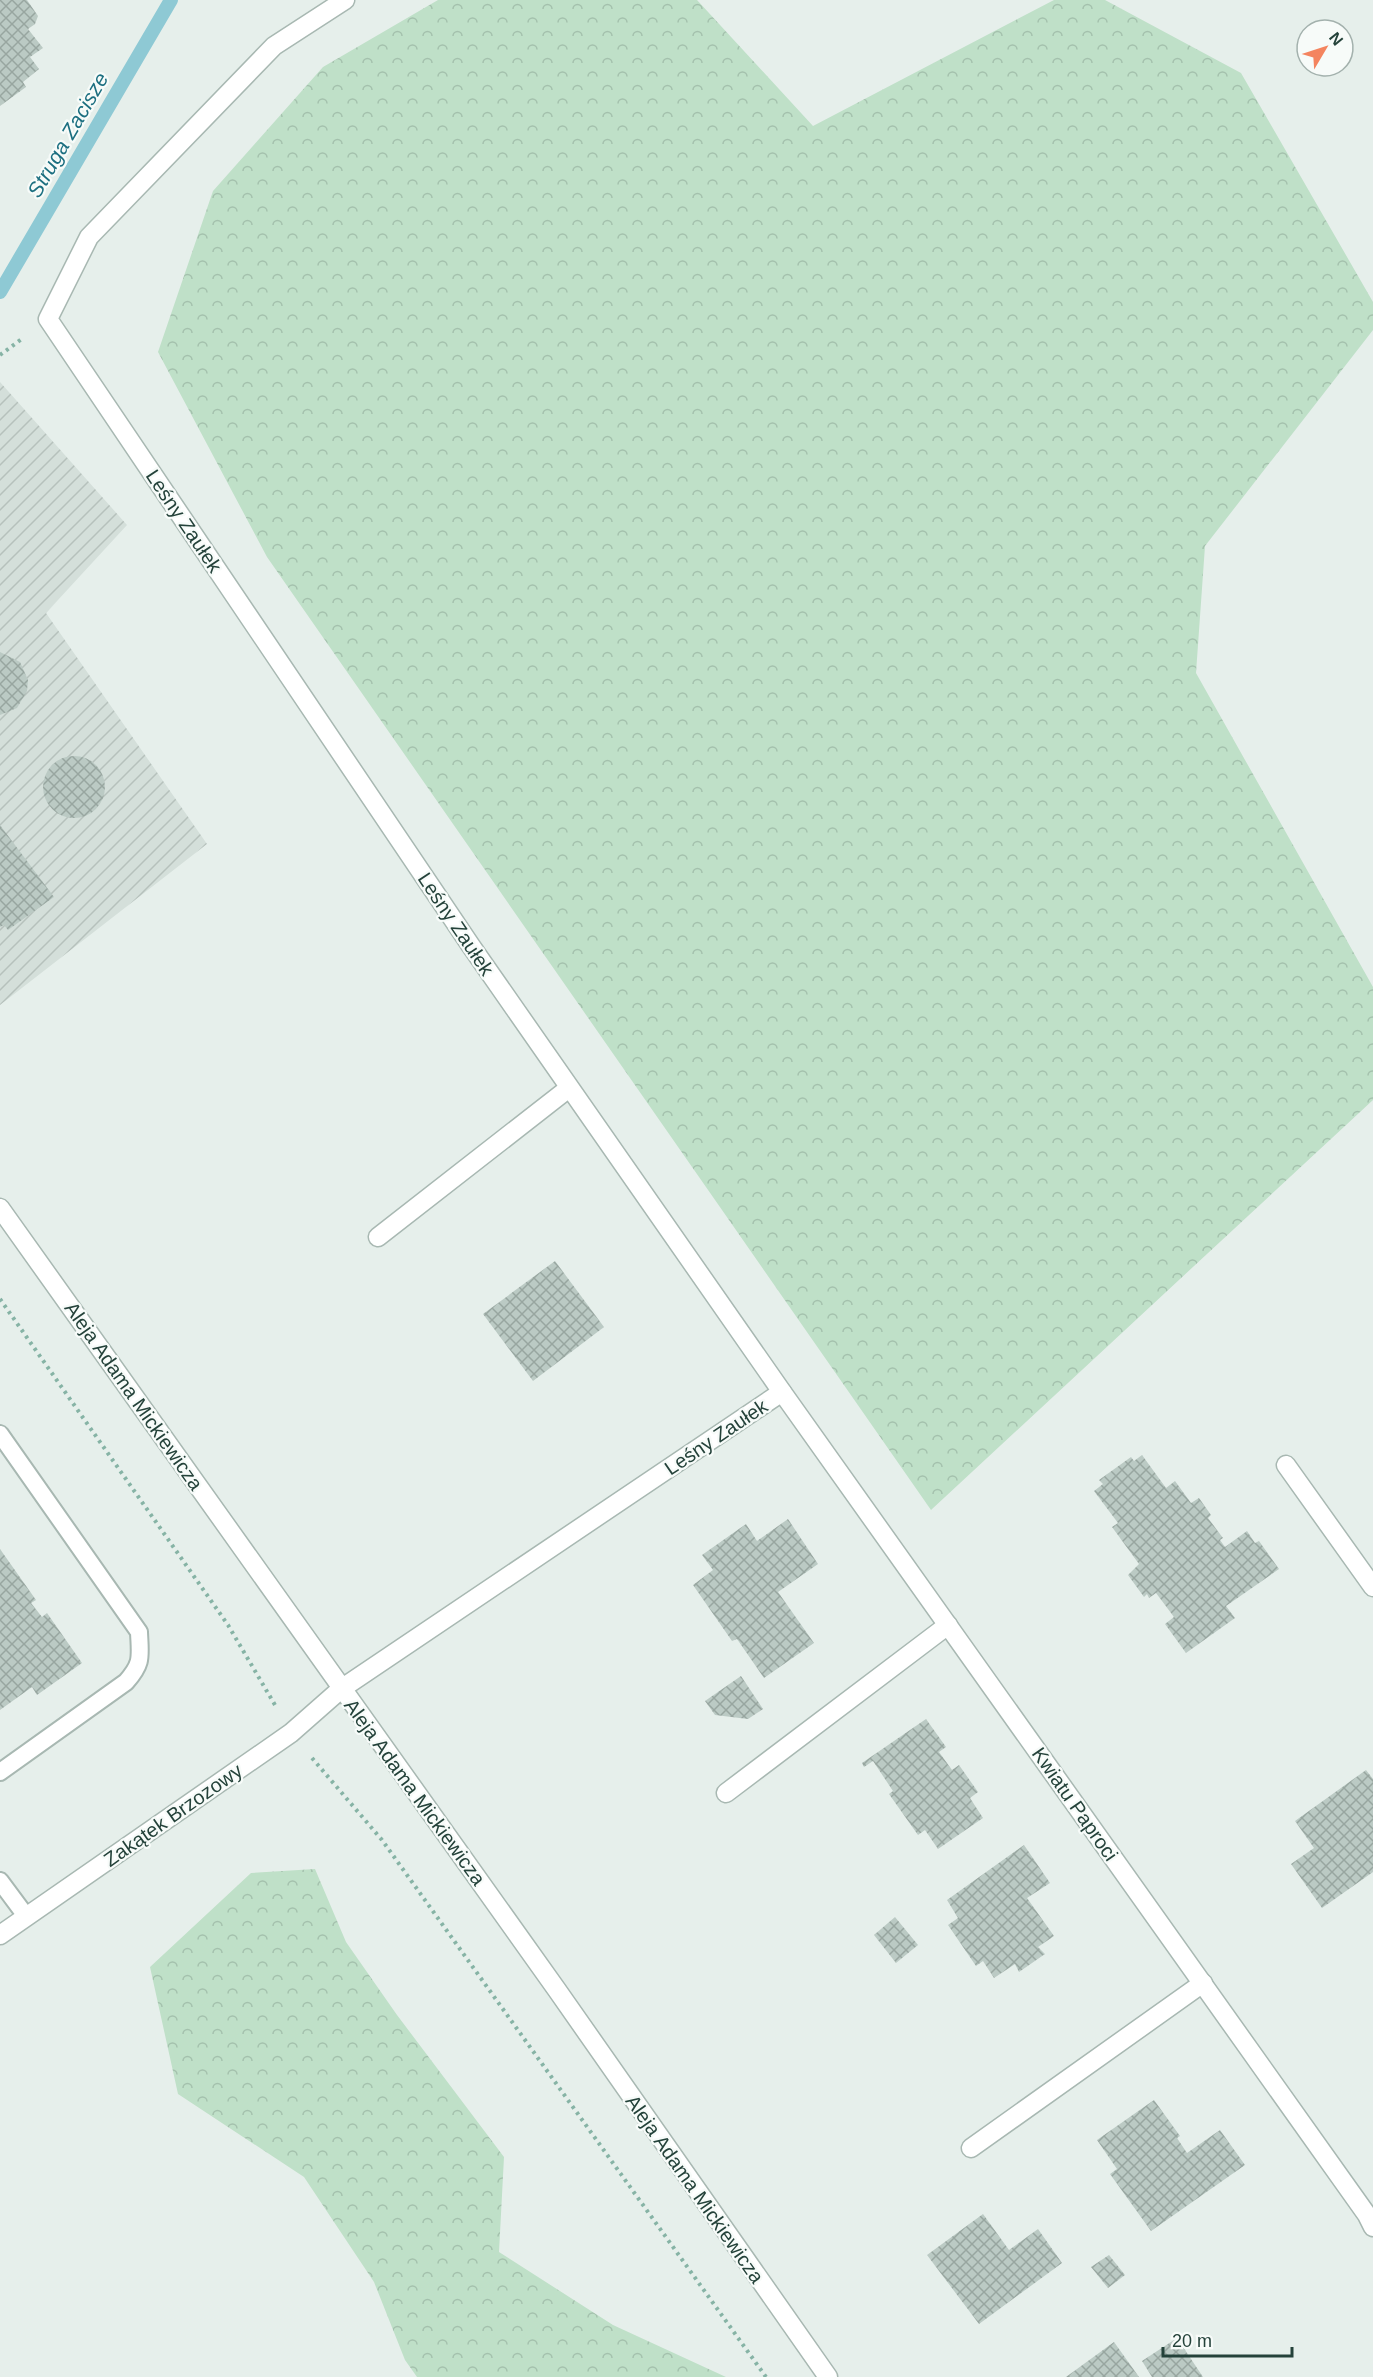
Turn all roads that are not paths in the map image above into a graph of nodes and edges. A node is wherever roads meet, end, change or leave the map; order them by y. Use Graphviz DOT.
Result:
graph roads {
  1 [pos="345,0"];
  2 [pos="569,1088"];
  3 [pos="0,1208"];
  4 [pos="378,1237"];
  5 [pos="782,1392"];
  6 [pos="0,1434"];
  7 [pos="1286,1465"];
  8 [pos="1373,1587"];
  9 [pos="948,1625"];
  10 [pos="341,1689"];
  11 [pos="0,1772"];
  12 [pos="726,1792"];
  13 [pos="0,1881"];
  14 [pos="26,1916"];
  15 [pos="0,1935"];
  16 [pos="1203,1983"];
  17 [pos="972,2148"];
  18 [pos="1373,2227"];
  19 [pos="828,2377"];
  1 -- 2 [label="street, Leśny Zaułek"];
  2 -- 4 [label="street"];
  2 -- 5 [label="street, Leśny Zaułek"];
  3 -- 10 [label="street, Aleja Adama Mickiewicza"];
  5 -- 9 [label="street, Kwiatu Paproci"];
  5 -- 10 [label="street, Leśny Zaułek"];
  6 -- 11 [label="lane"];
  7 -- 8 [label="street"];
  9 -- 12 [label="street"];
  9 -- 16 [label="street, Kwiatu Paproci"];
  10 -- 14 [label="street, Zakątek Brzozowy"];
  10 -- 19 [label="street, Aleja Adama Mickiewicza"];
  13 -- 14 [label="lane"];
  14 -- 15 [label="street, Zakątek Brzozowy"];
  16 -- 17 [label="street"];
  16 -- 18 [label="street, Kwiatu Paproci"];
}
